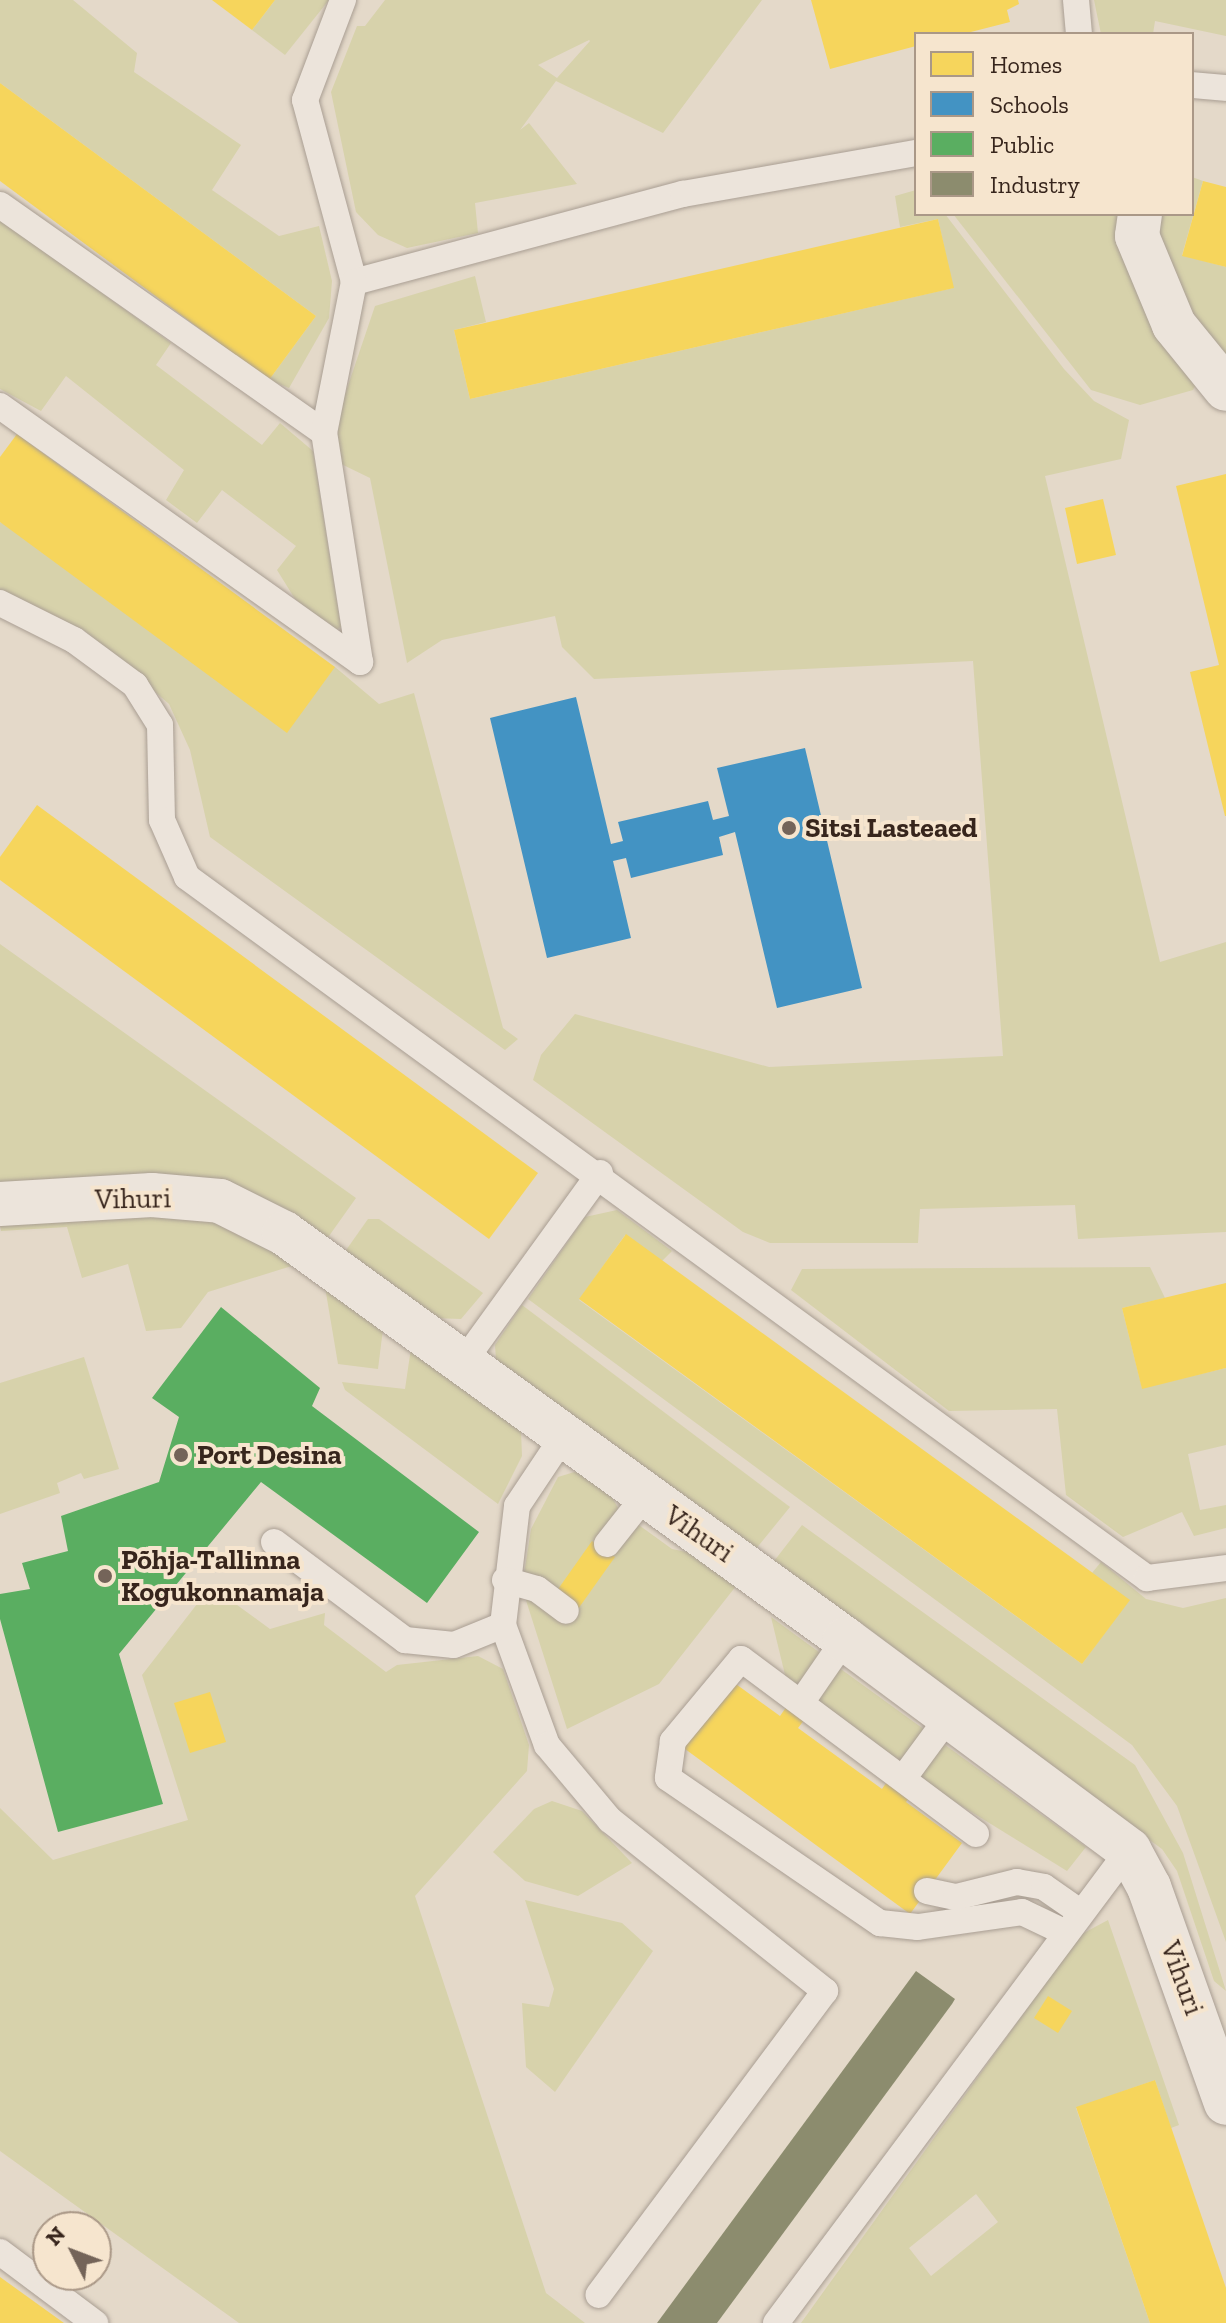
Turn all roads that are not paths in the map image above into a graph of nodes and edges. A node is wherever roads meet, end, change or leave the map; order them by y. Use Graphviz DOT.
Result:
graph roads {
  1 [pos="343,0"];
  2 [pos="1076,0"];
  3 [pos="1079,32"];
  4 [pos="1194,85"];
  5 [pos="1226,88"];
  6 [pos="914,153"];
  7 [pos="0,205"];
  8 [pos="1140,216"];
  9 [pos="354,282"];
  10 [pos="1226,389"];
  11 [pos="0,406"];
  12 [pos="324,433"];
  13 [pos="0,603"];
  14 [pos="600,1173"];
  15 [pos="0,1204"];
  16 [pos="464,1361"];
  17 [pos="561,1440"];
  18 [pos="645,1496"];
  19 [pos="274,1542"];
  20 [pos="607,1544"];
  21 [pos="1226,1568"];
  22 [pos="505,1580"];
  23 [pos="566,1611"];
  24 [pos="503,1625"];
  25 [pos="845,1639"];
  26 [pos="803,1700"];
  27 [pos="949,1716"];
  28 [pos="905,1776"];
  29 [pos="976,1834"];
  30 [pos="1129,1850"];
  31 [pos="927,1891"];
  32 [pos="1072,1922"];
  33 [pos="1226,2103"];
  34 [pos="0,2252"];
  35 [pos="598,2295"];
  36 [pos="95,2323"];
  37 [pos="776,2323"];
  1 -- 9 [label="lane"];
  2 -- 3 [label="lane"];
  4 -- 5 [label="lane"];
  6 -- 9 [label="lane"];
  7 -- 12 [label="lane"];
  8 -- 10 [label="street"];
  9 -- 12 [label="lane"];
  11 -- 12 [label="lane"];
  13 -- 14 [label="lane"];
  14 -- 16 [label="lane"];
  14 -- 21 [label="lane"];
  15 -- 16 [label="street, Vihuri"];
  16 -- 17 [label="street, Vihuri"];
  17 -- 18 [label="street, Vihuri"];
  17 -- 22 [label="lane"];
  18 -- 20 [label="lane"];
  18 -- 25 [label="street, Vihuri"];
  19 -- 24 [label="lane"];
  22 -- 23 [label="lane"];
  22 -- 24 [label="lane"];
  24 -- 35 [label="lane"];
  25 -- 26 [label="lane"];
  25 -- 27 [label="street, Vihuri"];
  26 -- 28 [label="lane"];
  26 -- 32 [label="lane"];
  27 -- 28 [label="lane"];
  27 -- 30 [label="street, Vihuri"];
  28 -- 29 [label="lane"];
  30 -- 32 [label="lane"];
  30 -- 33 [label="street, Vihuri"];
  31 -- 32 [label="lane"];
  32 -- 37 [label="lane"];
  34 -- 36 [label="lane"];
}
